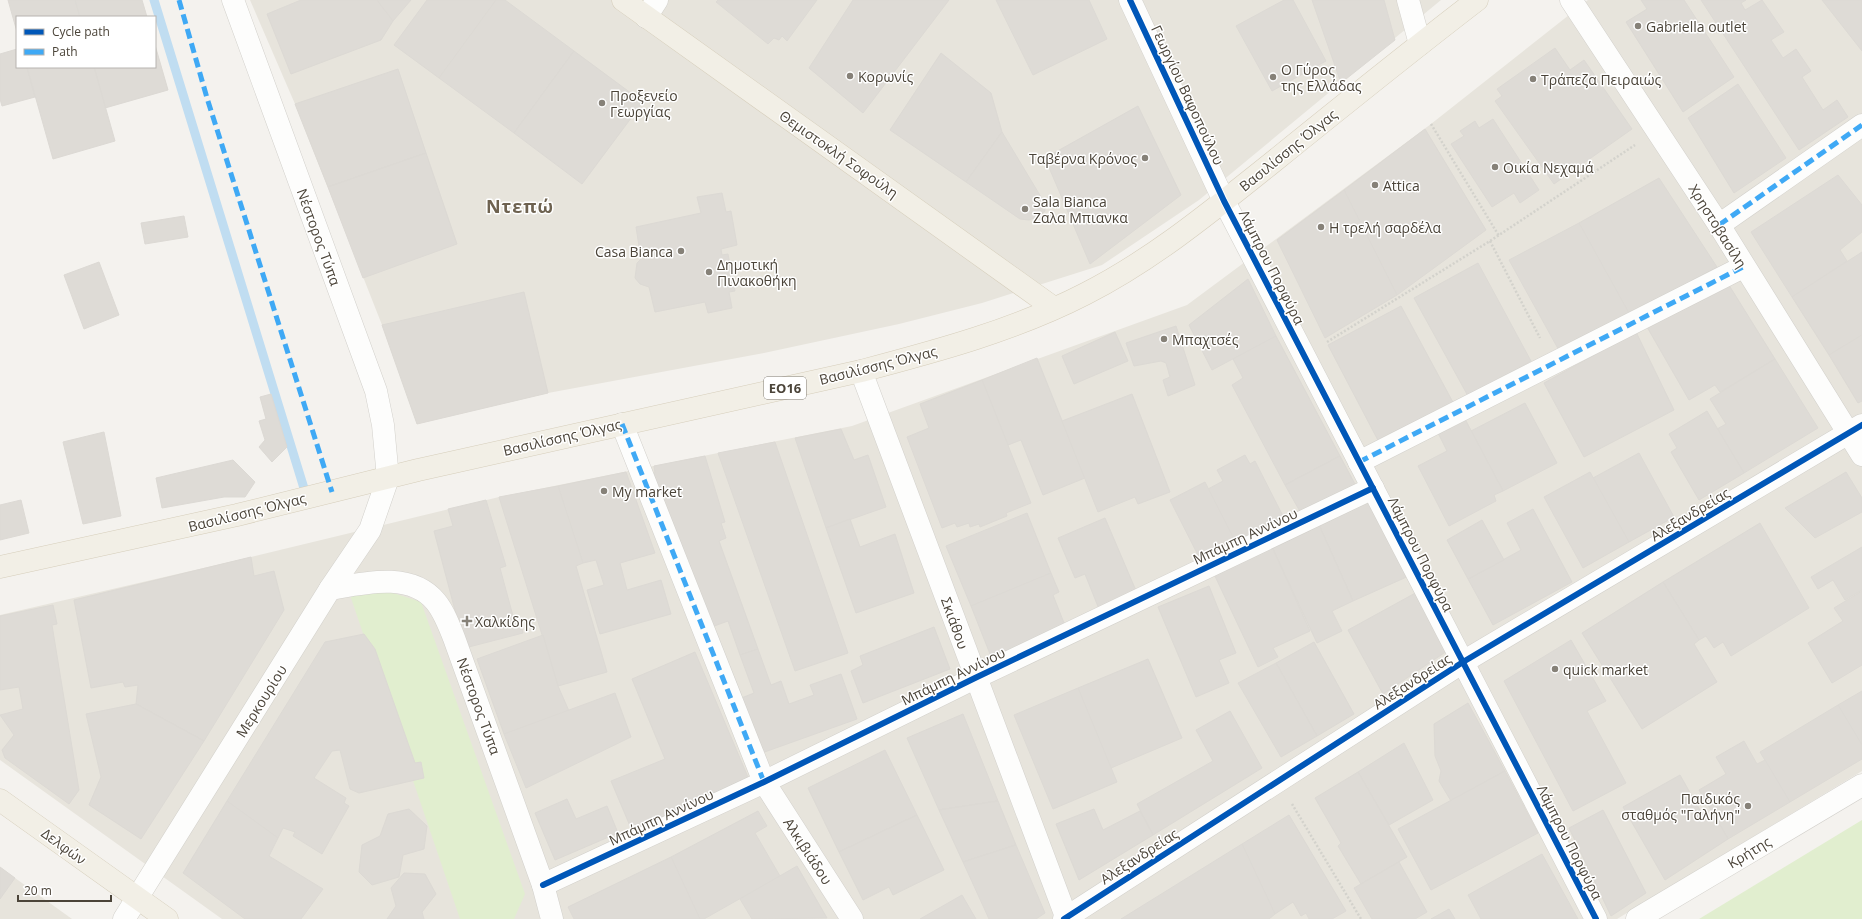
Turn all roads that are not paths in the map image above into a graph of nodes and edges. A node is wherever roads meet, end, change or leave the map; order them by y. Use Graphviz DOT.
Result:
graph roads {
  1 [pos="233,0"];
  2 [pos="623,0"];
  3 [pos="1130,0"];
  4 [pos="1408,0"];
  5 [pos="1477,0"];
  6 [pos="1571,0"];
  7 [pos="651,8"];
  8 [pos="1420,44"];
  9 [pos="1862,125"];
  10 [pos="1224,201"];
  11 [pos="1719,225"];
  12 [pos="1744,267"];
  13 [pos="1054,308"];
  14 [pos="861,371"];
  15 [pos="622,424"];
  16 [pos="1856,429"];
  17 [pos="1862,455"];
  18 [pos="1359,462"];
  19 [pos="388,478"];
  20 [pos="1373,488"];
  21 [pos="0,567"];
  22 [pos="330,589"];
  23 [pos="1463,662"];
  24 [pos="975,678"];
  25 [pos="764,782"];
  26 [pos="1862,785"];
  27 [pos="0,800"];
  28 [pos="543,884"];
  29 [pos="137,899"];
  30 [pos="1066,918"];
  31 [pos="124,919"];
  32 [pos="167,919"];
  33 [pos="552,919"];
  34 [pos="852,919"];
  35 [pos="1596,919"];
  36 [pos="1637,919"];
  1 -- 19 [label="street, Νέστορος Τύπα"];
  2 -- 7 [label="main road, Θεμιστοκλή Σοφούλη"];
  3 -- 10 [label="street, Γεωργίου Βαφοπούλου"];
  4 -- 8 [label="street"];
  5 -- 8 [label="main road, Βασιλίσσης Όλγας / ΕΟ16"];
  6 -- 11 [label="street, Χρηστοβασίλη"];
  7 -- 13 [label="main road, Θεμιστοκλή Σοφούλη"];
  8 -- 10 [label="main road, Βασιλίσσης Όλγας / ΕΟ16"];
  9 -- 11 [label="street"];
  10 -- 13 [label="main road, Βασιλίσσης Όλγας / ΕΟ16"];
  10 -- 18 [label="street, Λάμπρου Πορφύρα"];
  11 -- 12 [label="street, Χρηστοβασίλη"];
  12 -- 16 [label="street, Χρηστοβασίλη"];
  12 -- 18 [label="street"];
  13 -- 14 [label="main road, Βασιλίσσης Όλγας / ΕΟ16"];
  14 -- 15 [label="main road, Βασιλίσσης Όλγας / ΕΟ16"];
  14 -- 24 [label="street, Σκιάθου"];
  15 -- 19 [label="main road, Βασιλίσσης Όλγας / ΕΟ16"];
  15 -- 25 [label="street, Αλκιβιάδου"];
  16 -- 17 [label="street, Χρηστοβασίλη"];
  16 -- 23 [label="street, Αλεξανδρείας"];
  18 -- 20 [label="street, Λάμπρου Πορφύρα"];
  19 -- 21 [label="main road, Βασιλίσσης Όλγας / ΕΟ16"];
  19 -- 22 [label="street, Μερκουρίου"];
  20 -- 23 [label="street, Λάμπρου Πορφύρα"];
  20 -- 24 [label="street, Μπάμπη Αννίνου"];
  22 -- 28 [label="street, Νέστορος Τύπα"];
  22 -- 29 [label="street, Μερκουρίου"];
  23 -- 30 [label="street, Αλεξανδρείας"];
  23 -- 35 [label="street, Λάμπρου Πορφύρα"];
  24 -- 25 [label="street, Μπάμπη Αννίνου"];
  24 -- 30 [label="street, Σκιάθου"];
  25 -- 28 [label="street, Μπάμπη Αννίνου"];
  25 -- 34 [label="street, Αλκιβιάδου"];
  26 -- 36 [label="street, Κρήτης"];
  27 -- 29 [label="main road, Δελφών"];
  28 -- 33 [label="street, Νέστορος Τύπα"];
  29 -- 31 [label="street, Μερκουρίου"];
  29 -- 32 [label="main road, Δελφών"];
}
